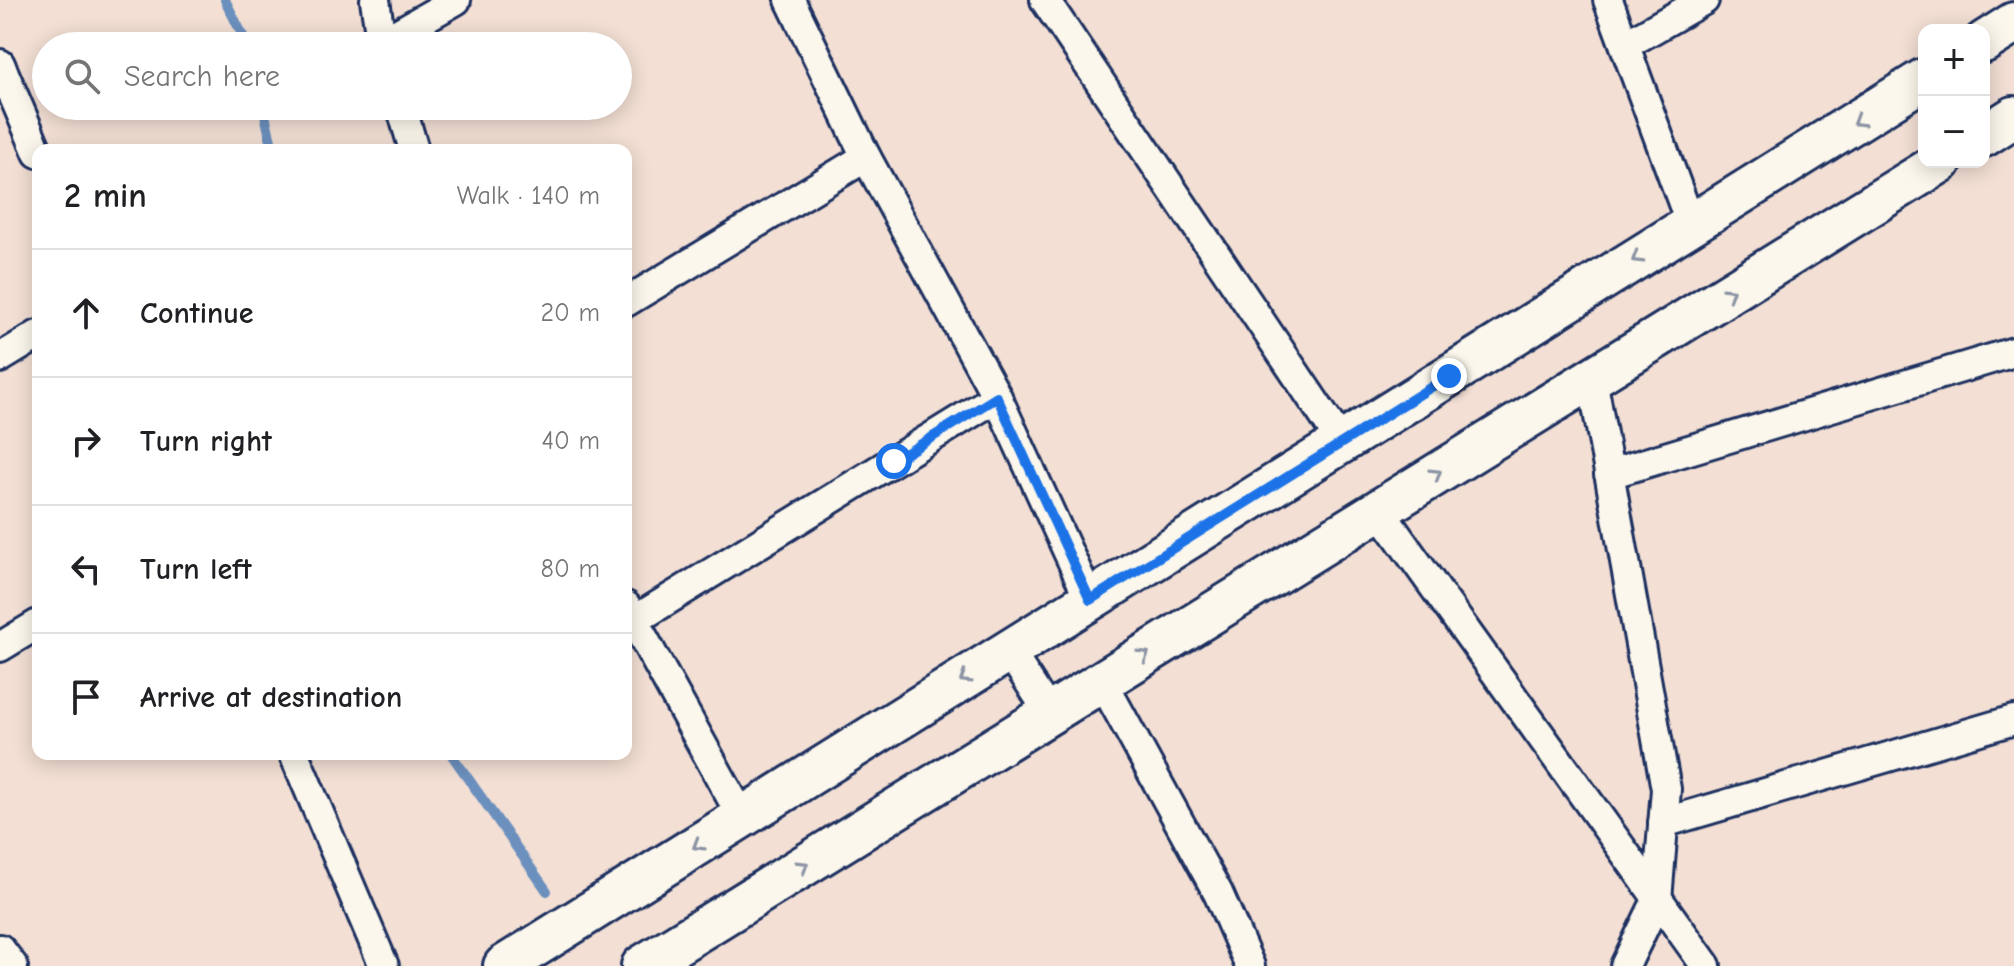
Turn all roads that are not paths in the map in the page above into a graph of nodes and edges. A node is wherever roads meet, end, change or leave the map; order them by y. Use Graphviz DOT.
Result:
graph roads {
  1 [pos="375,0"];
  2 [pos="456,0"];
  3 [pos="790,0"];
  4 [pos="1045,0"];
  5 [pos="1608,0"];
  6 [pos="1704,0"];
  7 [pos="2014,23"];
  8 [pos="380,32"];
  9 [pos="403,32"];
  10 [pos="1990,38"];
  11 [pos="1625,45"];
  12 [pos="0,64"];
  13 [pos="1918,83"];
  14 [pos="2014,117"];
  15 [pos="405,120"];
  16 [pos="1990,132"];
  17 [pos="34,144"];
  18 [pos="412,144"];
  19 [pos="866,157"];
  20 [pos="1931,168"];
  21 [pos="1691,225"];
  22 [pos="632,298"];
  23 [pos="32,339"];
  24 [pos="2014,352"];
  25 [pos="0,358"];
  26 [pos="1592,378"];
  27 [pos="997,397"];
  28 [pos="1342,443"];
  29 [pos="1609,474"];
  30 [pos="1379,510"];
  31 [pos="1090,600"];
  32 [pos="632,612"];
  33 [pos="632,615"];
  34 [pos="32,628"];
  35 [pos="0,647"];
  36 [pos="1009,651"];
  37 [pos="1102,681"];
  38 [pos="1050,714"];
  39 [pos="2014,720"];
  40 [pos="297,760"];
  41 [pos="742,817"];
  42 [pos="1663,823"];
  43 [pos="1657,900"];
  44 [pos="0,949"];
  45 [pos="13,966"];
  46 [pos="384,966"];
  47 [pos="504,966"];
  48 [pos="642,966"];
  49 [pos="1250,966"];
  50 [pos="1625,966"];
  51 [pos="1706,966"];
  1 -- 8 [label="street"];
  2 -- 9 [label="street"];
  3 -- 19 [label="street"];
  4 -- 28 [label="street"];
  5 -- 11 [label="street"];
  6 -- 11 [label="street"];
  7 -- 10 [label="street"];
  11 -- 21 [label="street"];
  12 -- 17 [label="street"];
  13 -- 21 [label="street, one-way"];
  14 -- 16 [label="street"];
  15 -- 18 [label="street"];
  19 -- 22 [label="street"];
  19 -- 27 [label="street"];
  26 -- 20 [label="street, one-way"];
  21 -- 28 [label="street, one-way"];
  23 -- 25 [label="street"];
  24 -- 29 [label="street"];
  26 -- 29 [label="street"];
  30 -- 26 [label="street, one-way"];
  27 -- 31 [label="street"];
  27 -- 32 [label="street"];
  28 -- 31 [label="street"];
  29 -- 42 [label="street"];
  37 -- 30 [label="street, one-way"];
  30 -- 43 [label="street"];
  31 -- 36 [label="street"];
  33 -- 41 [label="street"];
  34 -- 35 [label="street"];
  36 -- 38 [label="street"];
  36 -- 41 [label="street, one-way"];
  37 -- 38 [label="street"];
  37 -- 49 [label="street"];
  48 -- 38 [label="street, one-way"];
  39 -- 42 [label="street"];
  40 -- 46 [label="street"];
  41 -- 47 [label="street, one-way"];
  42 -- 43 [label="street"];
  43 -- 50 [label="street"];
  43 -- 51 [label="street"];
  44 -- 45 [label="street"];
}
